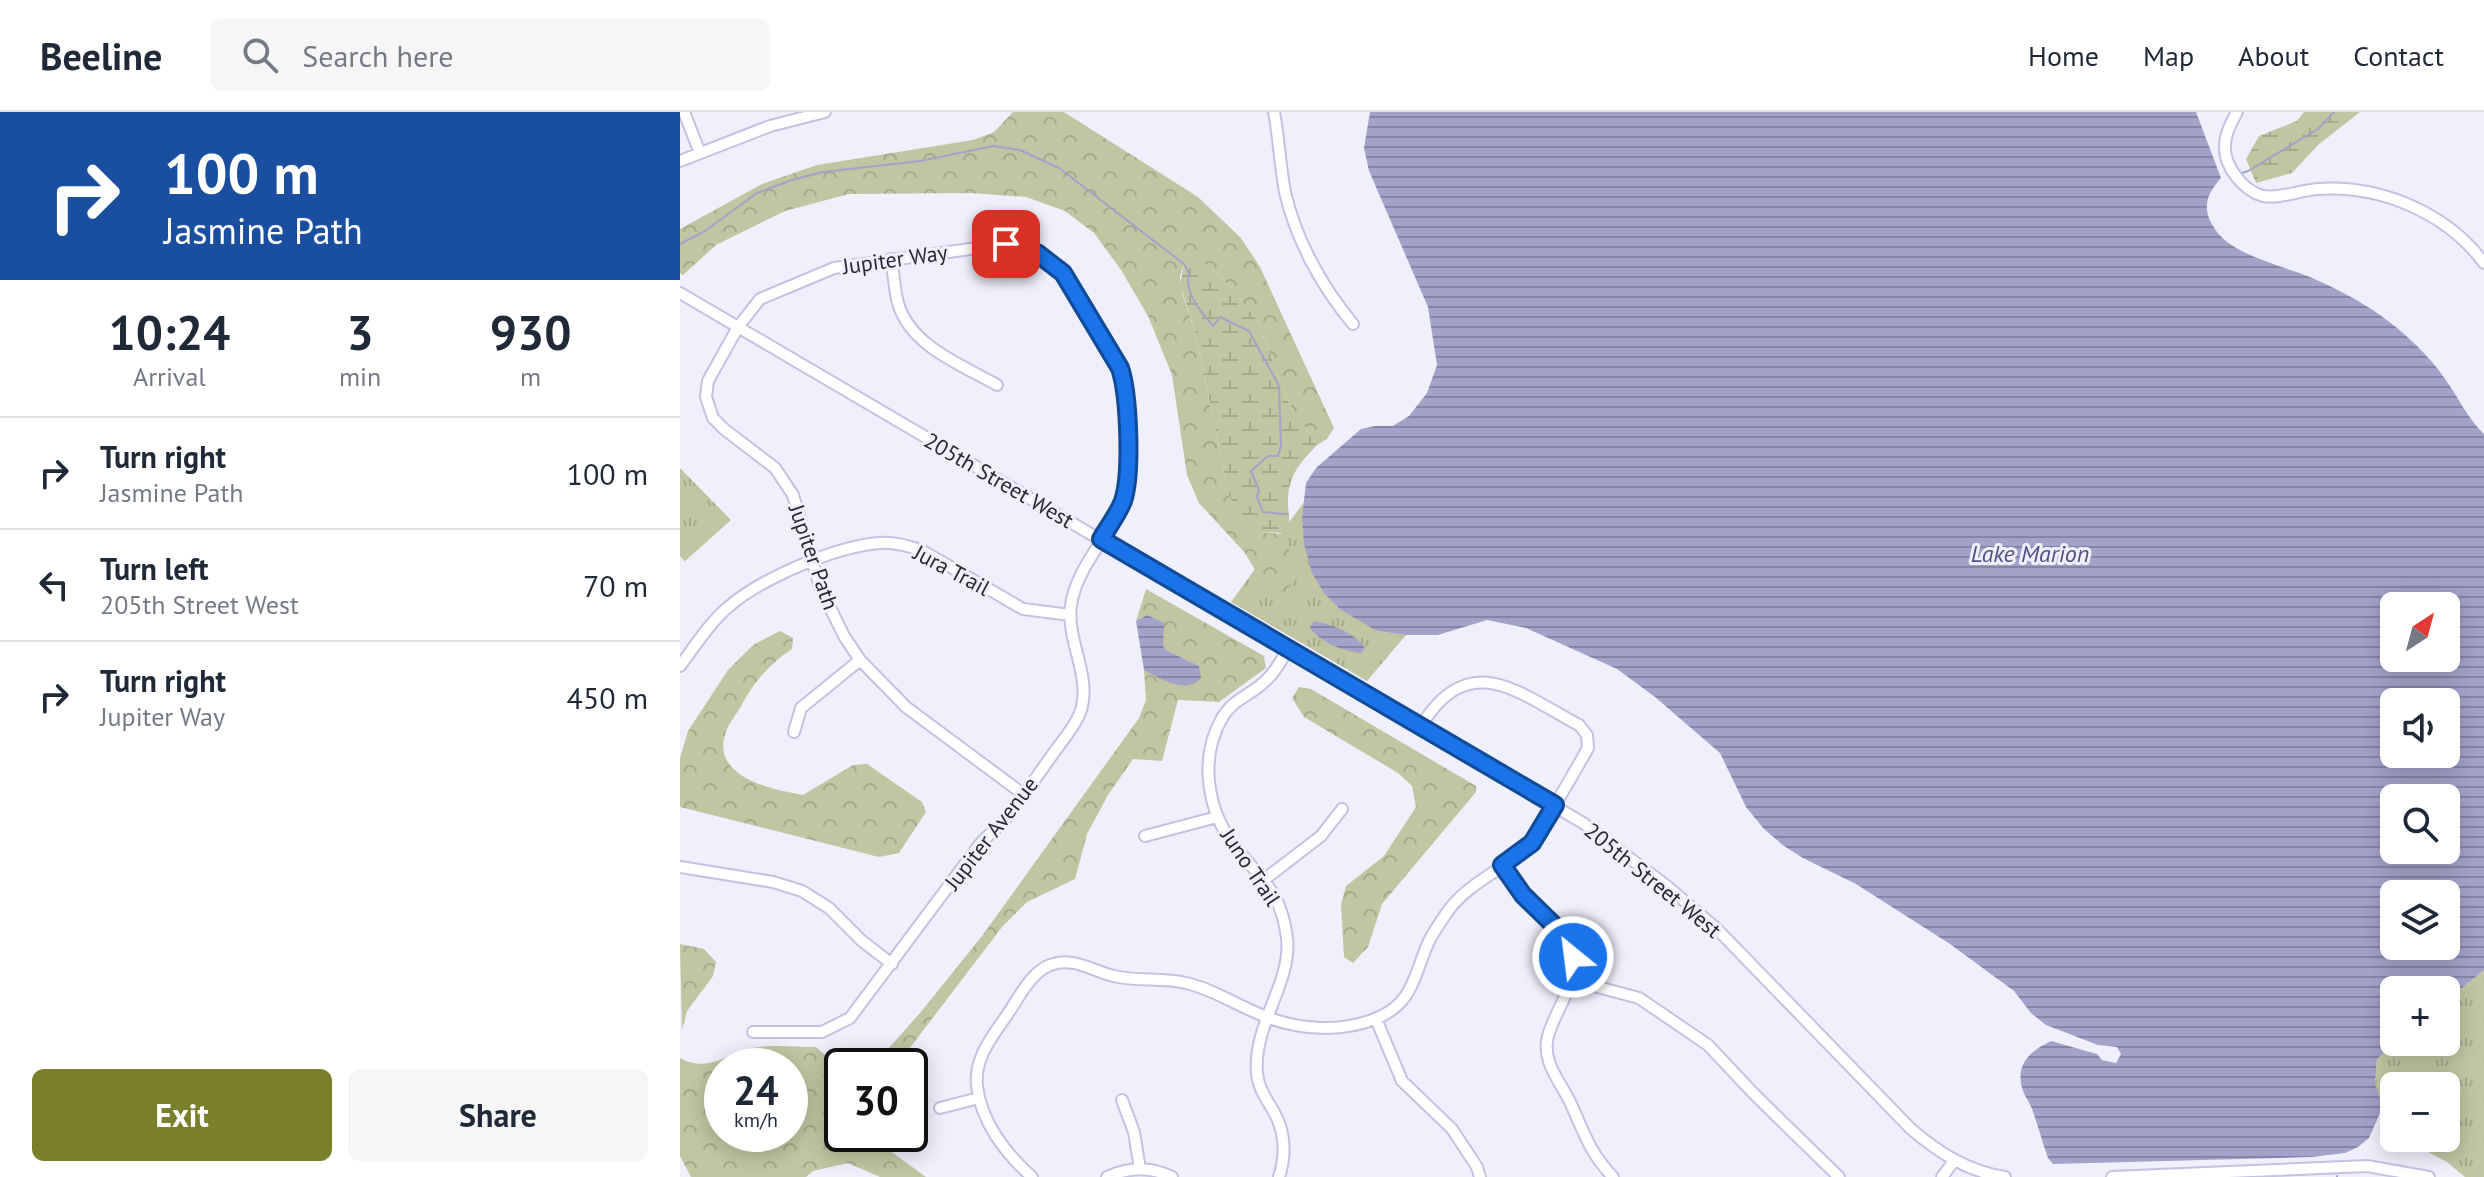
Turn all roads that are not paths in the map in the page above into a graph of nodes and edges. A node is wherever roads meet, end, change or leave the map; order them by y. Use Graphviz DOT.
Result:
graph roads {
  1 [pos="684,112"];
  2 [pos="825,112"];
  3 [pos="1274,112"];
  4 [pos="2237,112"];
  5 [pos="700,153"];
  6 [pos="680,161"];
  7 [pos="2482,255"];
  8 [pos="891,259"];
  9 [pos="680,293"];
  10 [pos="1353,324"];
  11 [pos="738,327"];
  12 [pos="997,385"];
  13 [pos="1101,539"];
  14 [pos="812,561"];
  15 [pos="1070,615"];
  16 [pos="1288,649"];
  17 [pos="860,660"];
  18 [pos="680,666"];
  19 [pos="1421,726"];
  20 [pos="794,732"];
  21 [pos="1023,794"];
  22 [pos="1555,805"];
  23 [pos="1342,809"];
  24 [pos="1217,817"];
  25 [pos="1145,836"];
  26 [pos="1502,865"];
  27 [pos="680,867"];
  28 [pos="1265,879"];
  29 [pos="892,964"];
  30 [pos="1571,980"];
  31 [pos="1266,1017"];
  32 [pos="1376,1019"];
  33 [pos="753,1032"];
  34 [pos="979,1098"];
  35 [pos="1122,1100"];
  36 [pos="940,1108"];
  37 [pos="1954,1161"];
  38 [pos="1140,1169"];
  39 [pos="1032,1177"];
  40 [pos="1107,1177"];
  41 [pos="1172,1177"];
  42 [pos="1279,1177"];
  43 [pos="1480,1177"];
  44 [pos="1613,1177"];
  45 [pos="1839,1177"];
  46 [pos="1942,1177"];
  47 [pos="2005,1177"];
  48 [pos="2112,1177"];
  49 [pos="2429,1177"];
  1 -- 5 [label="street"];
  2 -- 5 [label="street"];
  3 -- 10 [label="street"];
  4 -- 7 [label="street"];
  5 -- 6 [label="street"];
  8 -- 11 [label="street, Jupiter Way"];
  8 -- 12 [label="street"];
  8 -- 13 [label="street, Jupiter Way"];
  9 -- 11 [label="street, 205th Street West"];
  11 -- 13 [label="street, 205th Street West"];
  11 -- 14 [label="street, Jupiter Path"];
  13 -- 15 [label="street, Jupiter Avenue"];
  13 -- 16 [label="street, 205th Street West"];
  14 -- 15 [label="street, Jura Trail"];
  14 -- 17 [label="street, Jupiter Path"];
  14 -- 18 [label="street, Jura Trail"];
  15 -- 21 [label="street, Jupiter Avenue"];
  16 -- 19 [label="street, 205th Street West"];
  16 -- 24 [label="street, Juno Trail"];
  17 -- 20 [label="street"];
  17 -- 21 [label="street, Jupiter Path"];
  19 -- 22 [label="street, 205th Street West"];
  19 -- 22 [label="street"];
  21 -- 29 [label="street, Jupiter Avenue"];
  22 -- 26 [label="street"];
  22 -- 37 [label="street, 205th Street West"];
  23 -- 28 [label="street"];
  24 -- 25 [label="street"];
  24 -- 28 [label="street, Juno Trail"];
  26 -- 30 [label="street"];
  26 -- 32 [label="street"];
  27 -- 29 [label="street"];
  28 -- 31 [label="street, Juno Trail"];
  29 -- 33 [label="street, Jupiter Avenue"];
  30 -- 44 [label="street"];
  30 -- 45 [label="street"];
  31 -- 32 [label="street"];
  31 -- 34 [label="street"];
  31 -- 42 [label="street, Juno Trail"];
  32 -- 43 [label="street"];
  34 -- 36 [label="street"];
  34 -- 39 [label="street"];
  35 -- 38 [label="street"];
  37 -- 46 [label="street"];
  37 -- 47 [label="street, 205th Street West"];
  38 -- 40 [label="street"];
  38 -- 41 [label="street"];
  48 -- 49 [label="street"];
}
